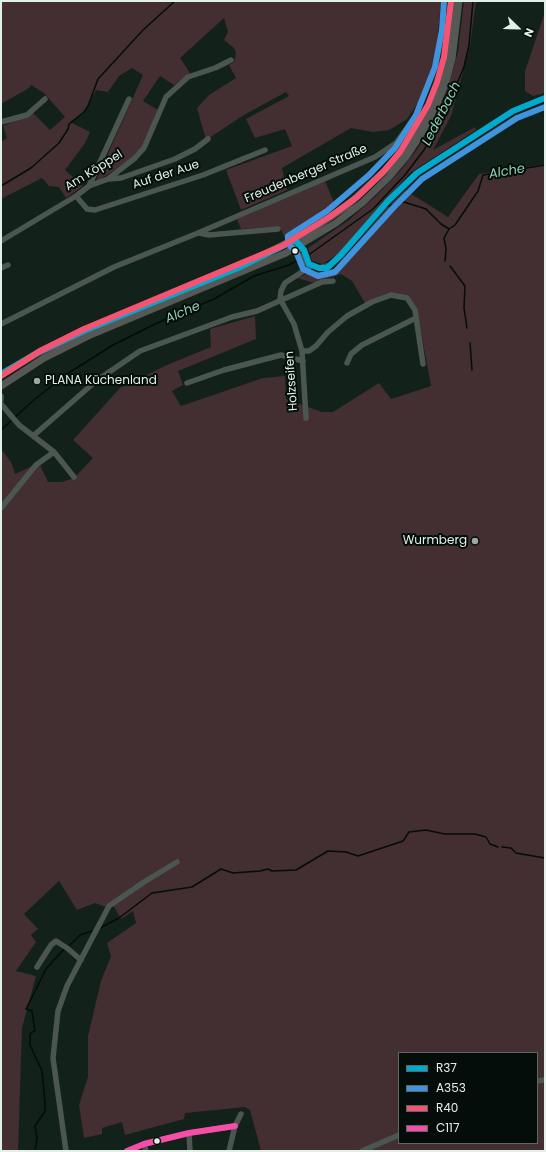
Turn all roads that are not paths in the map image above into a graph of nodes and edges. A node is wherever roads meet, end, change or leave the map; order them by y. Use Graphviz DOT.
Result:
graph roads {
  1 [pos="452,1"];
  2 [pos="459,1"];
  3 [pos="231,60"];
  4 [pos="545,98"];
  5 [pos="45,99"];
  6 [pos="129,99"];
  7 [pos="412,121"];
  8 [pos="1,122"];
  9 [pos="208,139"];
  10 [pos="265,150"];
  11 [pos="108,179"];
  12 [pos="89,186"];
  13 [pos="76,196"];
  14 [pos="278,229"];
  15 [pos="198,233"];
  16 [pos="1,241"];
  17 [pos="297,243"];
  18 [pos="309,263"];
  19 [pos="8,265"];
  20 [pos="1,268"];
  21 [pos="333,281"];
  22 [pos="280,299"];
  23 [pos="416,318"];
  24 [pos="1,324"];
  25 [pos="302,351"];
  26 [pos="303,360"];
  27 [pos="347,363"];
  28 [pos="423,364"];
  29 [pos="2,374"];
  30 [pos="187,383"];
  31 [pos="1,386"];
  32 [pos="1,396"];
  33 [pos="1,400"];
  34 [pos="1,404"];
  35 [pos="306,418"];
  36 [pos="33,436"];
  37 [pos="54,452"];
  38 [pos="74,477"];
  39 [pos="1,508"];
  40 [pos="177,862"];
  41 [pos="81,960"];
  42 [pos="36,967"];
  43 [pos="241,1114"];
  44 [pos="235,1126"];
  45 [pos="189,1132"];
  46 [pos="398,1135"];
  47 [pos="144,1144"];
  48 [pos="66,1151"];
  49 [pos="127,1151"];
  50 [pos="146,1151"];
  51 [pos="190,1151"];
  52 [pos="229,1151"];
  53 [pos="362,1151"];
  1 -- 17 [label="main road"];
  2 -- 17 [label="main road"];
  3 -- 11 [label="street, Am Köppel"];
  4 -- 18 [label="street"];
  5 -- 8 [label="street"];
  6 -- 12 [label="street"];
  7 -- 15 [label="street, Freudenberger Straße"];
  9 -- 11 [label="street"];
  10 -- 13 [label="street, Auf der Aue"];
  11 -- 12 [label="street, Am Köppel"];
  12 -- 13 [label="street, Am Köppel"];
  13 -- 16 [label="street, Am Köppel"];
  14 -- 15 [label="street, Freudenberger Straße"];
  15 -- 24 [label="street, Freudenberger Straße"];
  17 -- 18 [label="street"];
  17 -- 29 [label="main road"];
  17 -- 31 [label="main road"];
  18 -- 22 [label="street"];
  19 -- 20 [label="street"];
  21 -- 22 [label="street"];
  22 -- 25 [label="street, Holzseifen"];
  22 -- 36 [label="street"];
  23 -- 25 [label="street"];
  23 -- 27 [label="street"];
  23 -- 28 [label="street"];
  25 -- 26 [label="street, Holzseifen"];
  26 -- 30 [label="street"];
  26 -- 35 [label="street, Holzseifen"];
  32 -- 33 [label="street"];
  34 -- 36 [label="street"];
  36 -- 37 [label="street"];
  37 -- 38 [label="street"];
  37 -- 39 [label="street"];
  40 -- 41 [label="street"];
  41 -- 42 [label="street"];
  41 -- 48 [label="street"];
  43 -- 44 [label="street"];
  44 -- 45 [label="street"];
  44 -- 52 [label="street"];
  45 -- 47 [label="street"];
  45 -- 51 [label="street"];
  46 -- 53 [label="street"];
  47 -- 49 [label="street"];
  47 -- 50 [label="street"];
}
